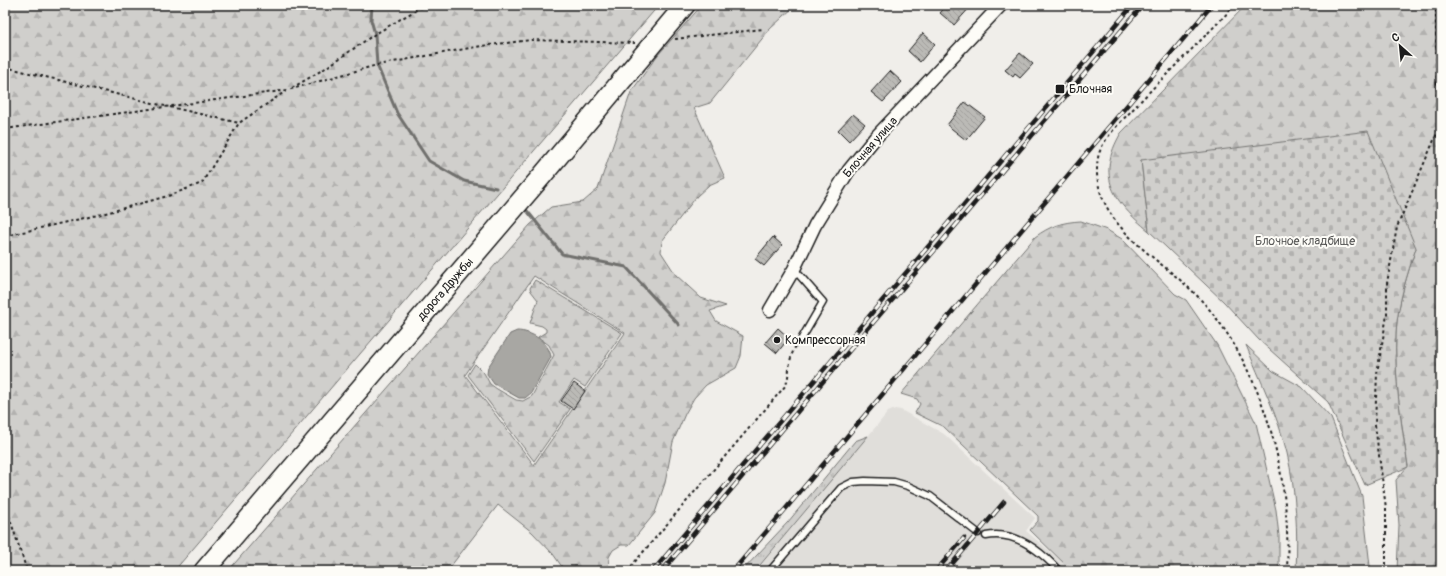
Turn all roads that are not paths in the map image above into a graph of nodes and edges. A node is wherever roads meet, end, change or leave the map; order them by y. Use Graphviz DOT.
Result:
graph roads {
  1 [pos="684,5"];
  2 [pos="1000,5"];
  3 [pos="794,269"];
  4 [pos="770,310"];
  5 [pos="802,338"];
  6 [pos="978,533"];
  7 [pos="986,536"];
  8 [pos="204,571"];
  9 [pos="770,571"];
  10 [pos="1059,571"];
  1 -- 8 [label="main road, дорога Дружбы"];
  2 -- 3 [label="street, Блочная улица"];
  3 -- 4 [label="street, Блочная улица"];
  3 -- 5 [label="lane"];
  6 -- 9 [label="lane"];
  7 -- 10 [label="lane"];
}
